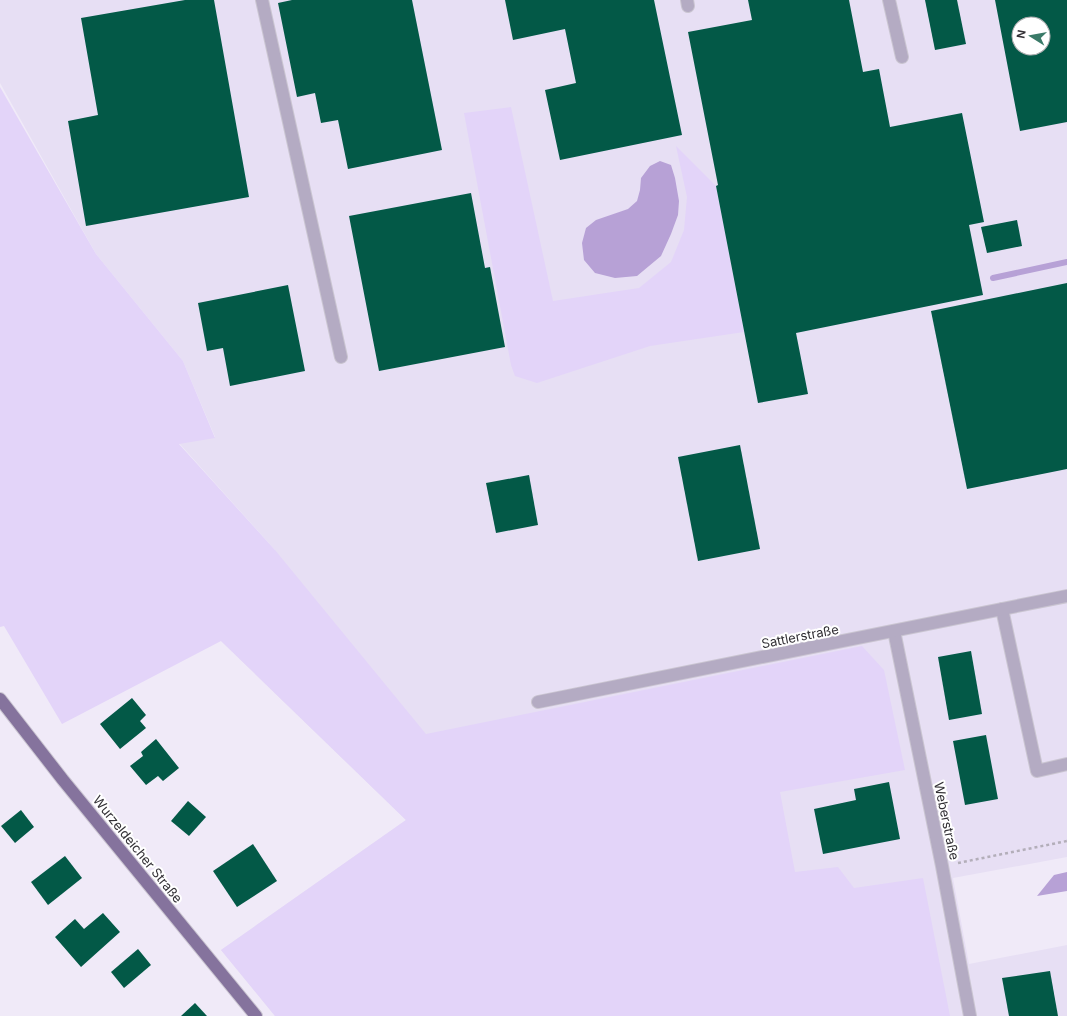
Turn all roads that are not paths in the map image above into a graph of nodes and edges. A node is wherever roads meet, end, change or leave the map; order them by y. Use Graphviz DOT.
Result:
graph roads {
  1 [pos="262,0"];
  2 [pos="889,0"];
  3 [pos="902,57"];
  4 [pos="341,357"];
  5 [pos="1067,596"];
  6 [pos="1002,609"];
  7 [pos="894,631"];
  8 [pos="0,699"];
  9 [pos="538,702"];
  10 [pos="1067,764"];
  11 [pos="256,1016"];
  12 [pos="970,1016"];
  1 -- 4 [label="street"];
  2 -- 3 [label="street"];
  5 -- 6 [label="street, Sattlerstraße"];
  6 -- 7 [label="street, Sattlerstraße"];
  6 -- 10 [label="street"];
  7 -- 9 [label="street, Sattlerstraße"];
  7 -- 12 [label="street, Weberstraße"];
  8 -- 11 [label="main road, Wurzeldeicher Straße"];
}
